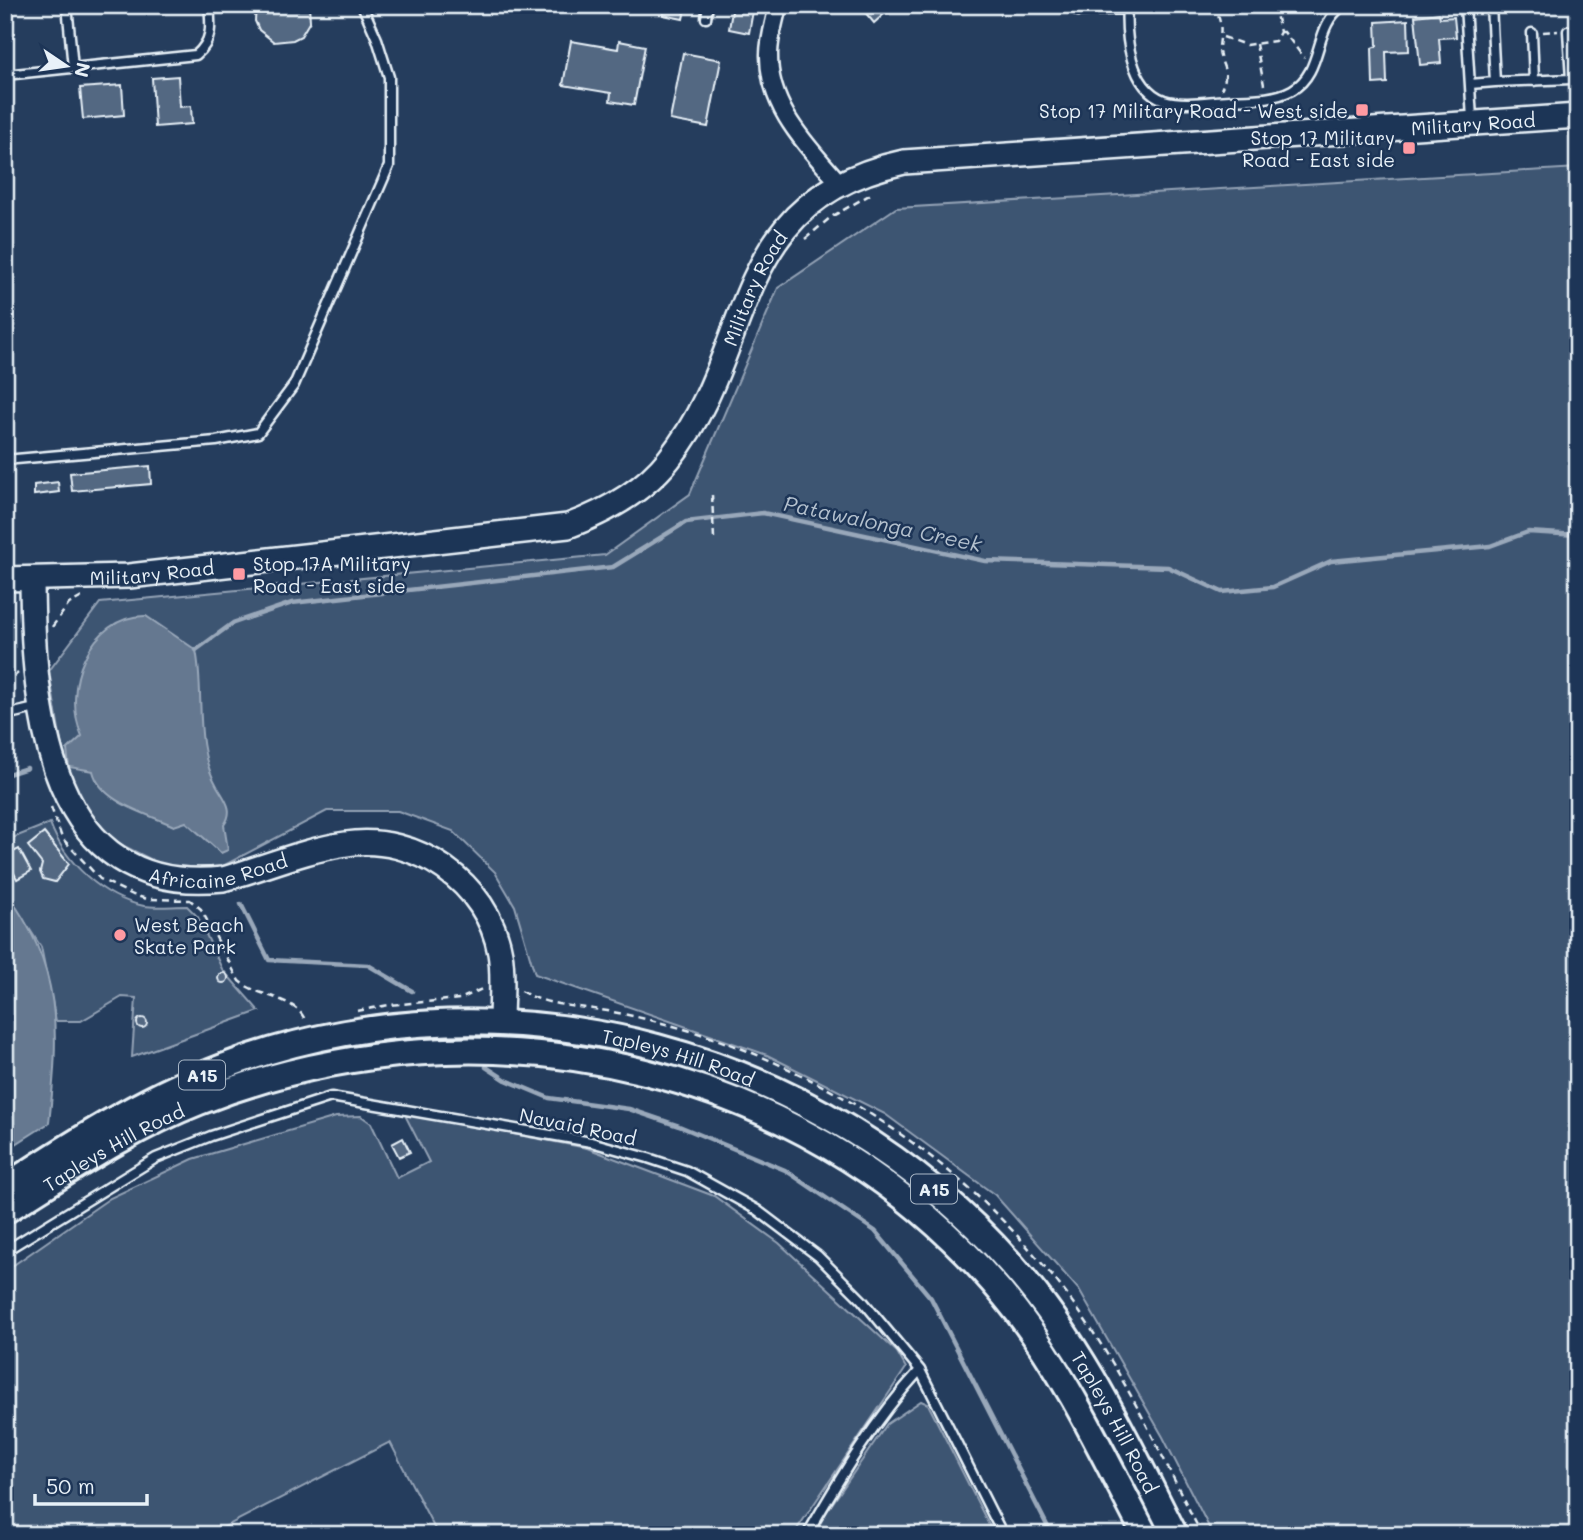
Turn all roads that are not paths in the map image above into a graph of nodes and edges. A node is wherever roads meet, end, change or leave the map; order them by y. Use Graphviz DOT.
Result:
graph roads {
  1 [pos="67,5"];
  2 [pos="209,5"];
  3 [pos="362,5"];
  4 [pos="708,5"];
  5 [pos="778,5"];
  6 [pos="1344,5"];
  7 [pos="1465,5"];
  8 [pos="1491,5"];
  9 [pos="1127,7"];
  10 [pos="1078,11"];
  11 [pos="706,18"];
  12 [pos="1568,30"];
  13 [pos="1532,33"];
  14 [pos="73,68"];
  15 [pos="5,75"];
  16 [pos="1534,80"];
  17 [pos="1495,82"];
  18 [pos="1469,84"];
  19 [pos="1578,116"];
  20 [pos="1472,122"];
  21 [pos="841,186"];
  22 [pos="5,460"];
  23 [pos="5,579"];
  24 [pos="33,580"];
  25 [pos="43,707"];
  26 [pos="5,715"];
  27 [pos="501,1022"];
  28 [pos="610,1062"];
  29 [pos="5,1187"];
  30 [pos="5,1211"];
  31 [pos="5,1251"];
  32 [pos="920,1370"];
  33 [pos="807,1535"];
  34 [pos="1003,1535"];
  35 [pos="1145,1535"];
  36 [pos="1175,1535"];
  1 -- 14 [label="lane"];
  2 -- 14 [label="lane"];
  3 -- 22 [label="lane"];
  4 -- 11 [label="lane"];
  5 -- 21 [label="street"];
  6 -- 9 [label="lane"];
  7 -- 18 [label="lane"];
  8 -- 17 [label="lane"];
  9 -- 10 [label="lane"];
  12 -- 16 [label="lane"];
  13 -- 16 [label="lane"];
  14 -- 15 [label="lane"];
  16 -- 17 [label="lane"];
  17 -- 18 [label="lane"];
  18 -- 20 [label="lane"];
  19 -- 20 [label="street, Military Road"];
  20 -- 21 [label="street, Military Road"];
  21 -- 24 [label="street, Military Road"];
  23 -- 24 [label="street, Military Road"];
  24 -- 25 [label="street, Africaine Road"];
  25 -- 26 [label="lane"];
  25 -- 27 [label="street, Africaine Road"];
  27 -- 28 [label="main road"];
  27 -- 29 [label="main road, Tapleys Hill Road / A15"];
  27 -- 36 [label="main road, Tapleys Hill Road / A15"];
  28 -- 30 [label="main road, Tapleys Hill Road / A15"];
  28 -- 35 [label="main road, Tapleys Hill Road / A15"];
  31 -- 32 [label="lane, Navaid Road"];
  32 -- 33 [label="lane"];
  32 -- 34 [label="lane, Navaid Road"];
}
